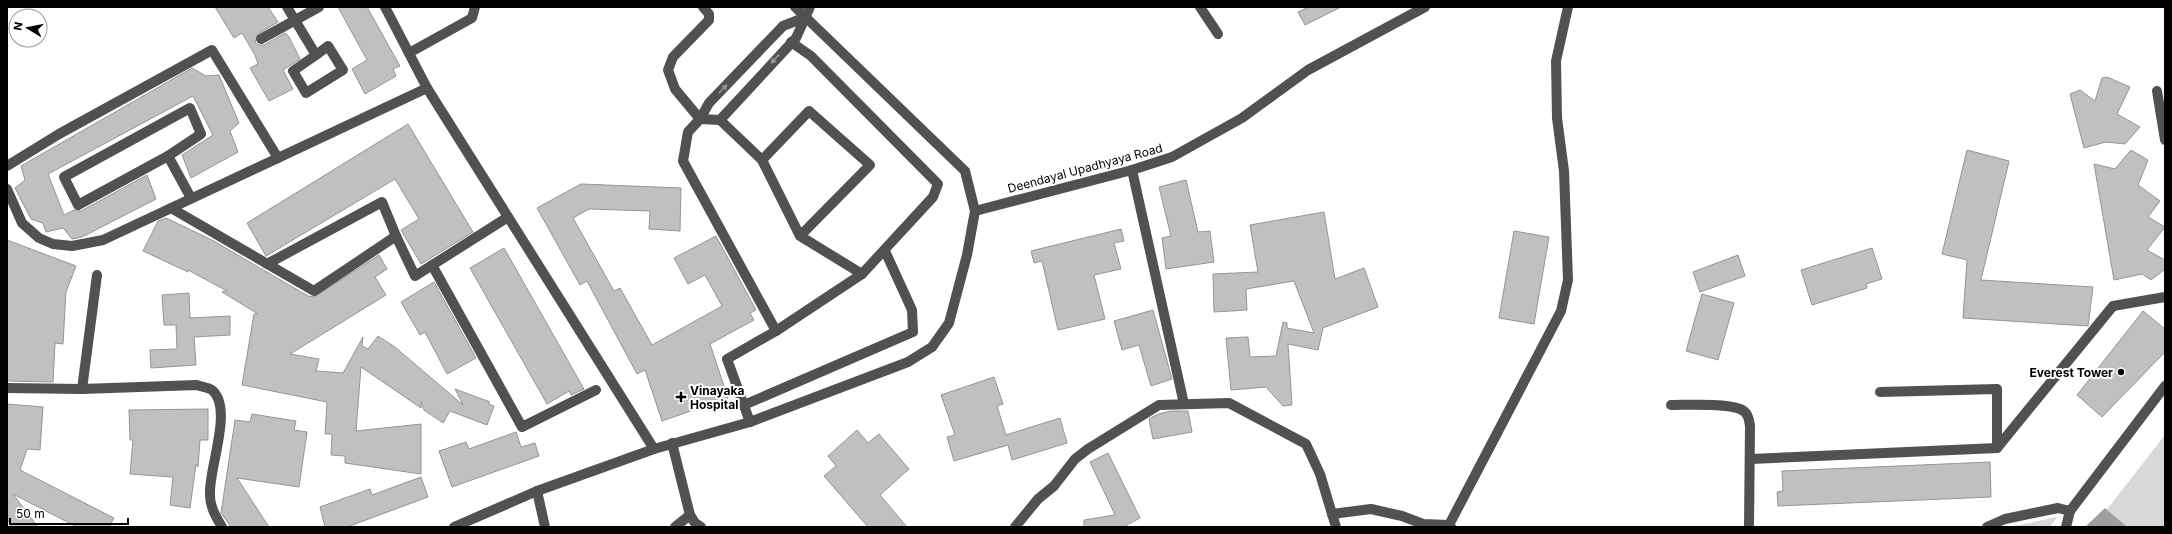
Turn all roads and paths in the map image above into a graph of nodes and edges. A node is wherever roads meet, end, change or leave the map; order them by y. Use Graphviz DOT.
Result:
graph roads {
  1 [pos="287,7"];
  2 [pos="319,7"];
  3 [pos="385,7"];
  4 [pos="475,7"];
  5 [pos="703,7"];
  6 [pos="795,7"];
  7 [pos="1200,7"];
  8 [pos="1425,7"];
  9 [pos="1568,7"];
  10 [pos="808,12"];
  11 [pos="296,20"];
  12 [pos="1218,34"];
  13 [pos="261,39"];
  14 [pos="791,42"];
  15 [pos="409,53"];
  16 [pos="316,55"];
  17 [pos="427,88"];
  18 [pos="2157,91"];
  19 [pos="700,119"];
  20 [pos="720,120"];
  21 [pos="2165,140"];
  22 [pos="168,156"];
  23 [pos="278,158"];
  24 [pos="762,160"];
  25 [pos="7,166"];
  26 [pos="1132,170"];
  27 [pos="7,189"];
  28 [pos="191,198"];
  29 [pos="171,208"];
  30 [pos="975,211"];
  31 [pos="508,217"];
  32 [pos="396,236"];
  33 [pos="800,236"];
  34 [pos="885,251"];
  35 [pos="267,264"];
  36 [pos="432,265"];
  37 [pos="862,274"];
  38 [pos="97,275"];
  39 [pos="2165,298"];
  40 [pos="776,331"];
  41 [pos="2165,386"];
  42 [pos="7,388"];
  43 [pos="82,389"];
  44 [pos="596,390"];
  45 [pos="1880,392"];
  46 [pos="1184,404"];
  47 [pos="744,405"];
  48 [pos="1671,405"];
  49 [pos="750,422"];
  50 [pos="672,443"];
  51 [pos="1997,448"];
  52 [pos="654,449"];
  53 [pos="1750,459"];
  54 [pos="537,491"];
  55 [pos="2070,511"];
  56 [pos="1332,514"];
  57 [pos="690,515"];
  58 [pos="1450,526"];
  59 [pos="222,527"];
  60 [pos="454,527"];
  61 [pos="545,527"];
  62 [pos="674,527"];
  63 [pos="701,527"];
  64 [pos="1015,527"];
  65 [pos="1336,527"];
  66 [pos="1749,527"];
  67 [pos="1987,527"];
  68 [pos="2066,527"];
  1 -- 11 [label="street"];
  2 -- 11 [label="street"];
  3 -- 15 [label="street"];
  4 -- 15 [label="street"];
  5 -- 19 [label="street"];
  6 -- 10 [label="street"];
  7 -- 12 [label="street"];
  8 -- 26 [label="street, Deendayal Upadhyaya Road"];
  9 -- 58 [label="street"];
  10 -- 14 [label="street"];
  19 -- 10 [label="street, one-way"];
  10 -- 30 [label="street"];
  11 -- 13 [label="street"];
  11 -- 16 [label="street"];
  14 -- 20 [label="street, one-way"];
  14 -- 34 [label="street"];
  15 -- 17 [label="street"];
  16 -- 16 [label="street"];
  17 -- 23 [label="street"];
  17 -- 31 [label="street"];
  18 -- 21 [label="street"];
  19 -- 20 [label="street"];
  19 -- 40 [label="street"];
  20 -- 24 [label="street"];
  22 -- 22 [label="street"];
  22 -- 28 [label="street"];
  23 -- 25 [label="street"];
  23 -- 28 [label="street"];
  24 -- 33 [label="street"];
  24 -- 33 [label="street"];
  26 -- 30 [label="street, Deendayal Upadhyaya Road"];
  26 -- 46 [label="street"];
  27 -- 29 [label="street"];
  28 -- 29 [label="street"];
  29 -- 35 [label="street"];
  30 -- 49 [label="street"];
  31 -- 36 [label="street"];
  31 -- 52 [label="street"];
  32 -- 35 [label="street"];
  32 -- 35 [label="street"];
  32 -- 36 [label="street"];
  33 -- 37 [label="street"];
  34 -- 37 [label="street"];
  34 -- 47 [label="street"];
  36 -- 44 [label="street"];
  37 -- 40 [label="street"];
  38 -- 43 [label="street"];
  39 -- 51 [label="street"];
  40 -- 47 [label="street"];
  41 -- 55 [label="street"];
  42 -- 43 [label="street"];
  43 -- 59 [label="street"];
  45 -- 51 [label="street"];
  46 -- 56 [label="street"];
  46 -- 64 [label="street"];
  47 -- 49 [label="street"];
  48 -- 53 [label="street"];
  49 -- 50 [label="street"];
  50 -- 52 [label="street"];
  50 -- 57 [label="street"];
  51 -- 53 [label="street"];
  52 -- 54 [label="street"];
  53 -- 66 [label="street"];
  54 -- 60 [label="street"];
  54 -- 61 [label="street"];
  55 -- 67 [label="street"];
  55 -- 68 [label="street"];
  56 -- 58 [label="street"];
  56 -- 65 [label="street"];
  57 -- 62 [label="street"];
  57 -- 63 [label="street"];
}
